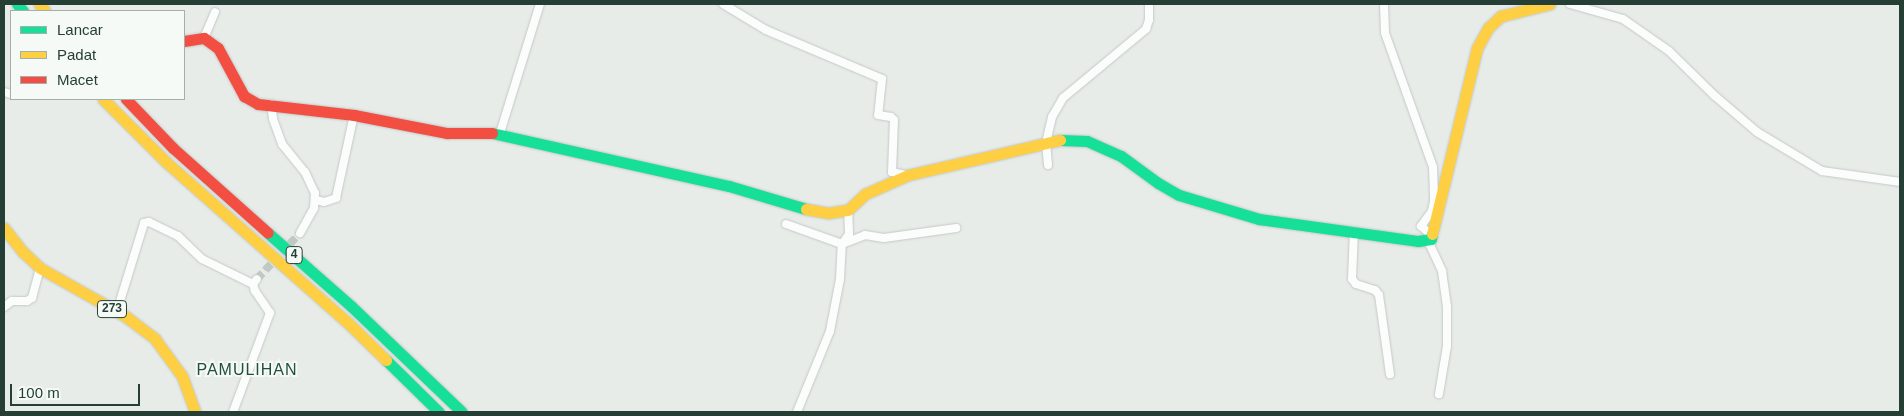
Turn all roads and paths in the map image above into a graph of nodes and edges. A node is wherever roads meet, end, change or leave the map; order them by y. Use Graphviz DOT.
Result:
graph roads {
  1 [pos="540,4"];
  2 [pos="723,4"];
  3 [pos="1149,4"];
  4 [pos="1384,4"];
  5 [pos="1550,4"];
  6 [pos="1570,4"];
  7 [pos="215,12"];
  8 [pos="204,38"];
  9 [pos="185,41"];
  10 [pos="104,100"];
  11 [pos="127,100"];
  12 [pos="271,104"];
  13 [pos="354,115"];
  14 [pos="500,133"];
  15 [pos="1046,143"];
  16 [pos="1048,165"];
  17 [pos="908,175"];
  18 [pos="1900,182"];
  19 [pos="316,200"];
  20 [pos="848,210"];
  21 [pos="786,224"];
  22 [pos="4,228"];
  23 [pos="956,228"];
  24 [pos="1354,231"];
  25 [pos="300,233"];
  26 [pos="1431,239"];
  27 [pos="842,244"];
  28 [pos="40,268"];
  29 [pos="4,307"];
  30 [pos="117,311"];
  31 [pos="1390,374"];
  32 [pos="1439,394"];
  33 [pos="195,412"];
  34 [pos="233,412"];
  35 [pos="439,412"];
  36 [pos="462,412"];
  37 [pos="797,412"];
  1 -- 14 [label="street"];
  2 -- 17 [label="street"];
  3 -- 15 [label="street"];
  4 -- 26 [label="street"];
  5 -- 26 [label="main road"];
  6 -- 18 [label="street"];
  7 -- 8 [label="street"];
  8 -- 9 [label="main road"];
  8 -- 12 [label="main road"];
  10 -- 35 [label="main road, 4"];
  11 -- 36 [label="main road, 4"];
  12 -- 13 [label="main road"];
  12 -- 19 [label="street"];
  13 -- 14 [label="main road"];
  13 -- 19 [label="street"];
  14 -- 20 [label="main road"];
  15 -- 16 [label="street"];
  15 -- 17 [label="main road"];
  15 -- 24 [label="main road"];
  17 -- 20 [label="main road"];
  19 -- 25 [label="street"];
  20 -- 27 [label="street"];
  21 -- 27 [label="street"];
  22 -- 28 [label="main road, 273"];
  23 -- 27 [label="street"];
  24 -- 26 [label="main road"];
  24 -- 31 [label="street"];
  26 -- 32 [label="street"];
  27 -- 37 [label="street"];
  28 -- 29 [label="street"];
  28 -- 30 [label="main road, 273"];
  30 -- 33 [label="main road, 273"];
  30 -- 34 [label="street"];
}
